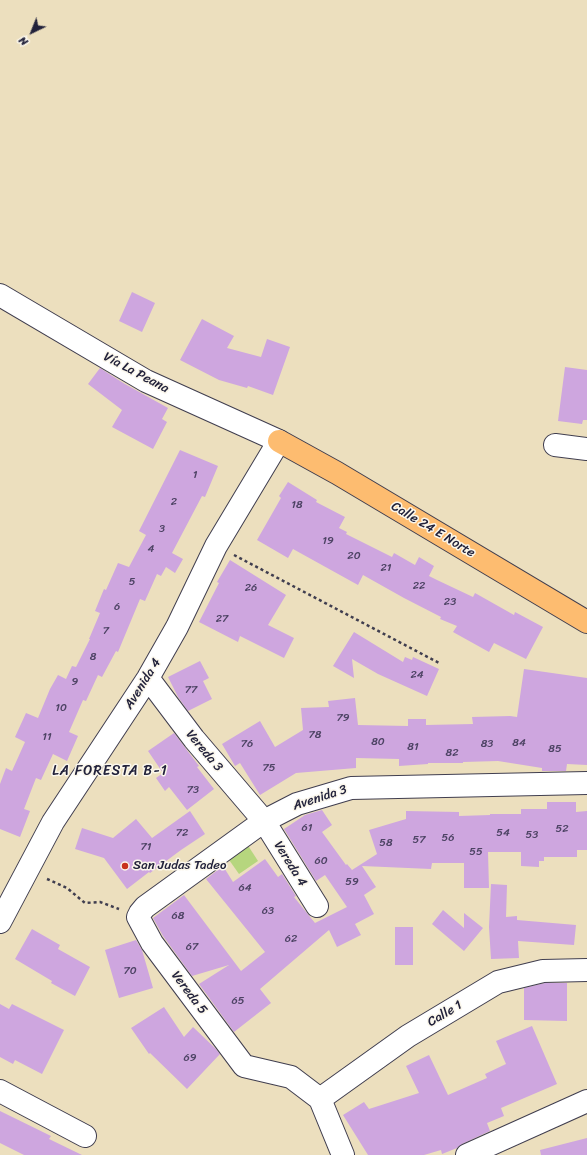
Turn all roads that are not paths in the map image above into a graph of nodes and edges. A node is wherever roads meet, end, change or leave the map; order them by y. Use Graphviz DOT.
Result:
graph roads {
  1 [pos="0,295"];
  2 [pos="278,441"];
  3 [pos="555,445"];
  4 [pos="587,449"];
  5 [pos="587,622"];
  6 [pos="148,678"];
  7 [pos="587,783"];
  8 [pos="264,821"];
  9 [pos="317,906"];
  10 [pos="138,917"];
  11 [pos="0,922"];
  12 [pos="587,970"];
  13 [pos="0,1090"];
  14 [pos="320,1099"];
  15 [pos="587,1101"];
  16 [pos="85,1136"];
  17 [pos="343,1155"];
  18 [pos="467,1155"];
  1 -- 2 [label="street, Vía La Peana"];
  2 -- 5 [label="main road, Calle 24 E Norte"];
  2 -- 6 [label="street, Avenida 4"];
  3 -- 4 [label="street"];
  6 -- 8 [label="street, Vereda 3"];
  6 -- 11 [label="street, Avenida 4"];
  7 -- 8 [label="street, Avenida 3"];
  8 -- 9 [label="street, Vereda 4"];
  8 -- 10 [label="street, Avenida 3"];
  10 -- 14 [label="street, Vereda 5"];
  12 -- 14 [label="street, Calle 1"];
  13 -- 16 [label="street"];
  14 -- 17 [label="street"];
  15 -- 18 [label="street"];
}
